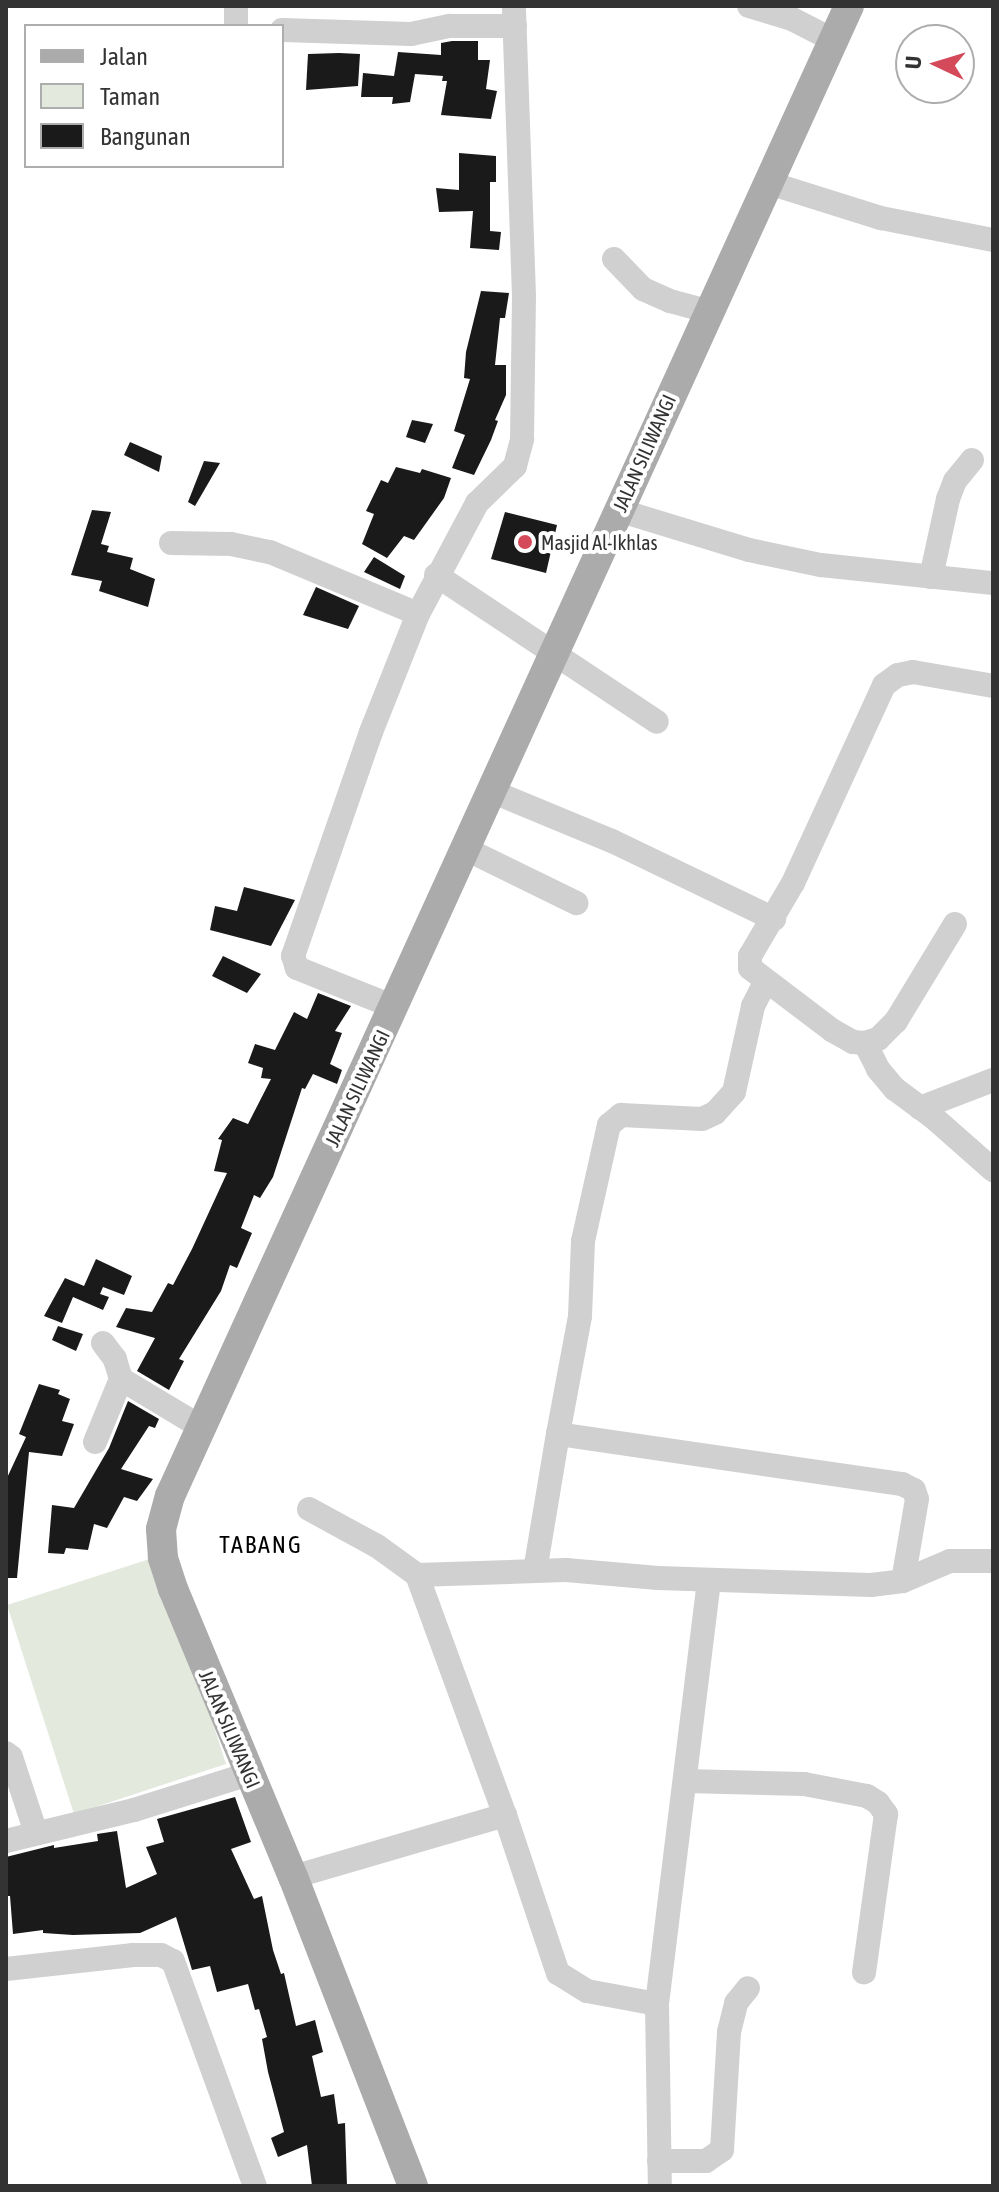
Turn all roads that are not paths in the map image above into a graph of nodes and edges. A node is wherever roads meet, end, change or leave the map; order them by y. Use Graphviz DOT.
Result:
graph roads {
  1 [pos="749,6"];
  2 [pos="849,6"];
  3 [pos="514,16"];
  4 [pos="284,30"];
  5 [pos="833,40"];
  6 [pos="766,182"];
  7 [pos="993,240"];
  8 [pos="614,259"];
  9 [pos="708,311"];
  10 [pos="972,460"];
  11 [pos="618,510"];
  12 [pos="171,543"];
  13 [pos="436,575"];
  14 [pos="931,577"];
  15 [pos="993,583"];
  16 [pos="418,614"];
  17 [pos="554,655"];
  18 [pos="993,686"];
  19 [pos="657,722"];
  20 [pos="491,791"];
  21 [pos="466,849"];
  22 [pos="576,903"];
  23 [pos="774,919"];
  24 [pos="955,924"];
  25 [pos="765,982"];
  26 [pos="394,1007"];
  27 [pos="865,1043"];
  28 [pos="993,1080"];
  29 [pos="920,1108"];
  30 [pos="993,1170"];
  31 [pos="103,1343"];
  32 [pos="121,1379"];
  33 [pos="201,1427"];
  34 [pos="558,1434"];
  35 [pos="95,1442"];
  36 [pos="309,1509"];
  37 [pos="993,1561"];
  38 [pos="535,1571"];
  39 [pos="417,1575"];
  40 [pos="709,1580"];
  41 [pos="903,1581"];
  42 [pos="6,1753"];
  43 [pos="249,1774"];
  44 [pos="686,1781"];
  45 [pos="505,1815"];
  46 [pos="36,1833"];
  47 [pos="6,1841"];
  48 [pos="293,1877"];
  49 [pos="6,1969"];
  50 [pos="864,1972"];
  51 [pos="748,1988"];
  52 [pos="657,2004"];
  53 [pos="659,2161"];
  54 [pos="255,2186"];
  55 [pos="413,2186"];
  56 [pos="660,2186"];
  1 -- 5 [label="street"];
  2 -- 5 [label="main road, JALAN SILIWANGI"];
  3 -- 4 [label="street"];
  3 -- 13 [label="street"];
  5 -- 6 [label="main road, JALAN SILIWANGI"];
  6 -- 7 [label="street"];
  6 -- 9 [label="main road, JALAN SILIWANGI"];
  8 -- 9 [label="street"];
  9 -- 11 [label="main road, JALAN SILIWANGI"];
  10 -- 14 [label="street"];
  11 -- 14 [label="street"];
  11 -- 17 [label="main road, JALAN SILIWANGI"];
  12 -- 16 [label="street"];
  13 -- 16 [label="street"];
  13 -- 17 [label="street"];
  14 -- 15 [label="street"];
  16 -- 26 [label="street"];
  17 -- 19 [label="street"];
  17 -- 20 [label="main road, JALAN SILIWANGI"];
  18 -- 23 [label="street"];
  20 -- 21 [label="main road, JALAN SILIWANGI"];
  20 -- 23 [label="street"];
  21 -- 22 [label="street"];
  21 -- 26 [label="main road, JALAN SILIWANGI"];
  23 -- 25 [label="street"];
  24 -- 27 [label="street"];
  25 -- 27 [label="street"];
  25 -- 34 [label="street"];
  26 -- 33 [label="main road, JALAN SILIWANGI"];
  27 -- 29 [label="street"];
  28 -- 29 [label="street"];
  29 -- 30 [label="street"];
  31 -- 32 [label="street"];
  32 -- 33 [label="street"];
  32 -- 35 [label="street"];
  33 -- 43 [label="main road, JALAN SILIWANGI"];
  34 -- 38 [label="street"];
  34 -- 41 [label="street"];
  36 -- 39 [label="street"];
  37 -- 41 [label="street"];
  38 -- 39 [label="street"];
  38 -- 40 [label="street"];
  39 -- 45 [label="street"];
  40 -- 41 [label="street"];
  40 -- 44 [label="street"];
  42 -- 46 [label="street"];
  43 -- 46 [label="street"];
  43 -- 48 [label="main road, JALAN SILIWANGI"];
  44 -- 50 [label="street"];
  44 -- 52 [label="street"];
  45 -- 48 [label="street"];
  45 -- 52 [label="street"];
  46 -- 47 [label="street"];
  48 -- 55 [label="main road, JALAN SILIWANGI"];
  49 -- 54 [label="street"];
  51 -- 53 [label="street"];
  52 -- 53 [label="street"];
  53 -- 56 [label="street"];
}
